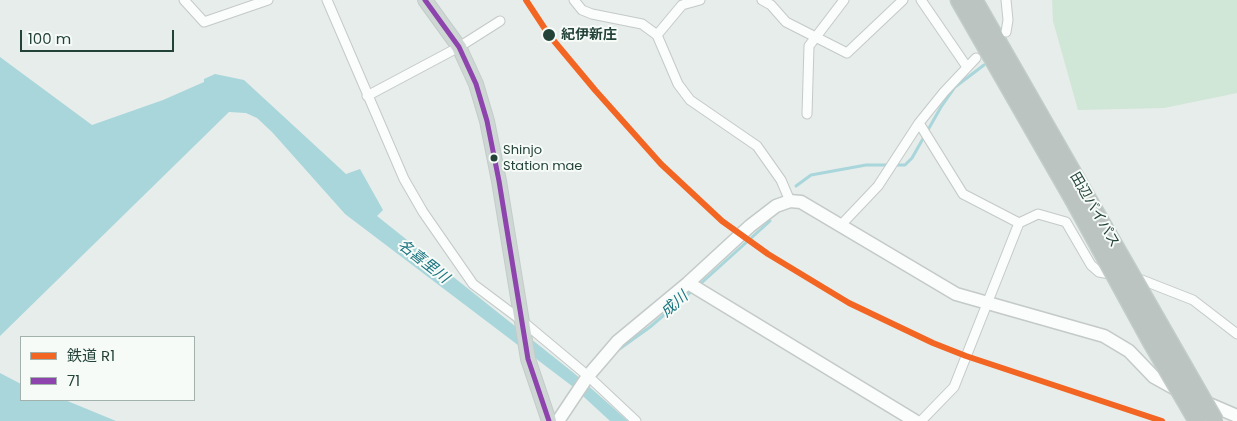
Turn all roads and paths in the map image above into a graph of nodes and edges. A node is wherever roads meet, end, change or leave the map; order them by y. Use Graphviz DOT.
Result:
graph roads {
  1 [pos="184,0"];
  2 [pos="268,0"];
  3 [pos="327,0"];
  4 [pos="425,0"];
  5 [pos="574,0"];
  6 [pos="700,0"];
  7 [pos="762,0"];
  8 [pos="844,0"];
  9 [pos="904,0"];
  10 [pos="921,0"];
  11 [pos="958,0"];
  12 [pos="974,0"];
  13 [pos="1006,0"];
  14 [pos="688,2"];
  15 [pos="500,21"];
  16 [pos="1006,32"];
  17 [pos="657,34"];
  18 [pos="816,37"];
  19 [pos="459,47"];
  20 [pos="976,58"];
  21 [pos="967,66"];
  22 [pos="367,96"];
  23 [pos="807,114"];
  24 [pos="919,124"];
  25 [pos="1079,197"];
  26 [pos="790,201"];
  27 [pos="1019,223"];
  28 [pos="840,226"];
  29 [pos="688,283"];
  30 [pos="988,302"];
  31 [pos="522,325"];
  32 [pos="1237,334"];
  33 [pos="588,376"];
  34 [pos="1237,416"];
  35 [pos="549,421"];
  36 [pos="558,421"];
  37 [pos="636,421"];
  38 [pos="914,421"];
  39 [pos="921,421"];
  40 [pos="1197,421"];
  41 [pos="1214,421"];
  1 -- 2 [label="street"];
  3 -- 22 [label="street"];
  4 -- 19 [label="main road"];
  5 -- 17 [label="street"];
  6 -- 14 [label="street"];
  7 -- 18 [label="street"];
  8 -- 18 [label="street"];
  9 -- 18 [label="street"];
  10 -- 21 [label="street"];
  11 -- 25 [label="highway, 田辺バイパス"];
  12 -- 25 [label="highway, 田辺バイパス"];
  13 -- 16 [label="street"];
  14 -- 17 [label="street"];
  15 -- 19 [label="street"];
  17 -- 26 [label="street"];
  18 -- 23 [label="street"];
  19 -- 22 [label="street"];
  19 -- 31 [label="main road"];
  20 -- 21 [label="street"];
  21 -- 24 [label="street"];
  22 -- 31 [label="street"];
  24 -- 27 [label="street"];
  24 -- 28 [label="street"];
  25 -- 40 [label="highway, 田辺バイパス, bridge"];
  25 -- 41 [label="highway, 田辺バイパス, bridge"];
  26 -- 28 [label="street"];
  26 -- 29 [label="street"];
  27 -- 30 [label="street"];
  27 -- 32 [label="street"];
  28 -- 30 [label="street"];
  29 -- 33 [label="street"];
  29 -- 38 [label="street"];
  30 -- 34 [label="street"];
  30 -- 39 [label="street"];
  31 -- 33 [label="street"];
  31 -- 35 [label="main road"];
  33 -- 36 [label="street"];
  33 -- 37 [label="street"];
}
